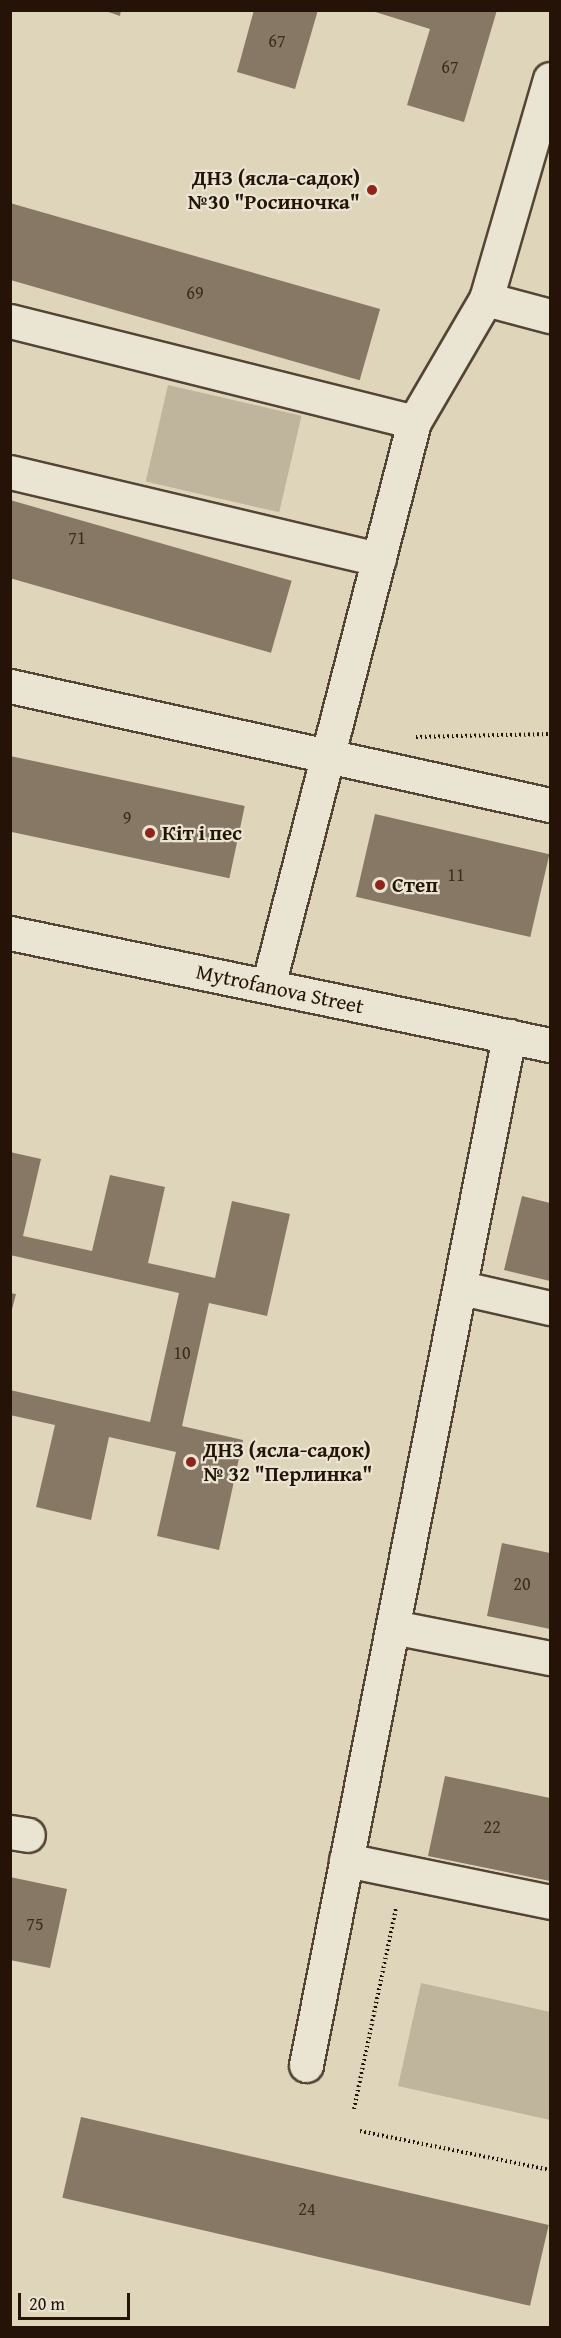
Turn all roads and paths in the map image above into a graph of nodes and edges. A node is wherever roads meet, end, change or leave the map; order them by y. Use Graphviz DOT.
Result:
graph roads {
  1 [pos="550,79"];
  2 [pos="486,299"];
  3 [pos="550,316"];
  4 [pos="10,321"];
  5 [pos="414,422"];
  6 [pos="10,472"];
  7 [pos="379,559"];
  8 [pos="10,686"];
  9 [pos="550,734"];
  10 [pos="402,740"];
  11 [pos="330,758"];
  12 [pos="550,805"];
  13 [pos="10,933"];
  14 [pos="268,986"];
  15 [pos="509,1036"];
  16 [pos="550,1045"];
  17 [pos="462,1288"];
  18 [pos="550,1308"];
  19 [pos="393,1627"];
  20 [pos="550,1658"];
  21 [pos="346,1860"];
  22 [pos="404,1872"];
  23 [pos="550,1902"];
  24 [pos="306,2066"];
  25 [pos="354,2109"];
  26 [pos="360,2131"];
  27 [pos="550,2170"];
  1 -- 2 [label="street"];
  2 -- 3 [label="street"];
  2 -- 5 [label="street"];
  4 -- 5 [label="street"];
  5 -- 7 [label="street"];
  6 -- 7 [label="street"];
  7 -- 11 [label="street"];
  8 -- 11 [label="street"];
  9 -- 10 [label="path"];
  11 -- 12 [label="street"];
  11 -- 14 [label="street"];
  13 -- 14 [label="street, Mytrofanova Street"];
  14 -- 15 [label="street, Mytrofanova Street"];
  15 -- 16 [label="street, Mytrofanova Street"];
  15 -- 17 [label="street"];
  17 -- 18 [label="street"];
  17 -- 19 [label="street"];
  19 -- 20 [label="street"];
  19 -- 21 [label="street"];
  21 -- 22 [label="street"];
  21 -- 24 [label="street"];
  22 -- 23 [label="street"];
  22 -- 25 [label="path"];
  26 -- 27 [label="path"];
}
